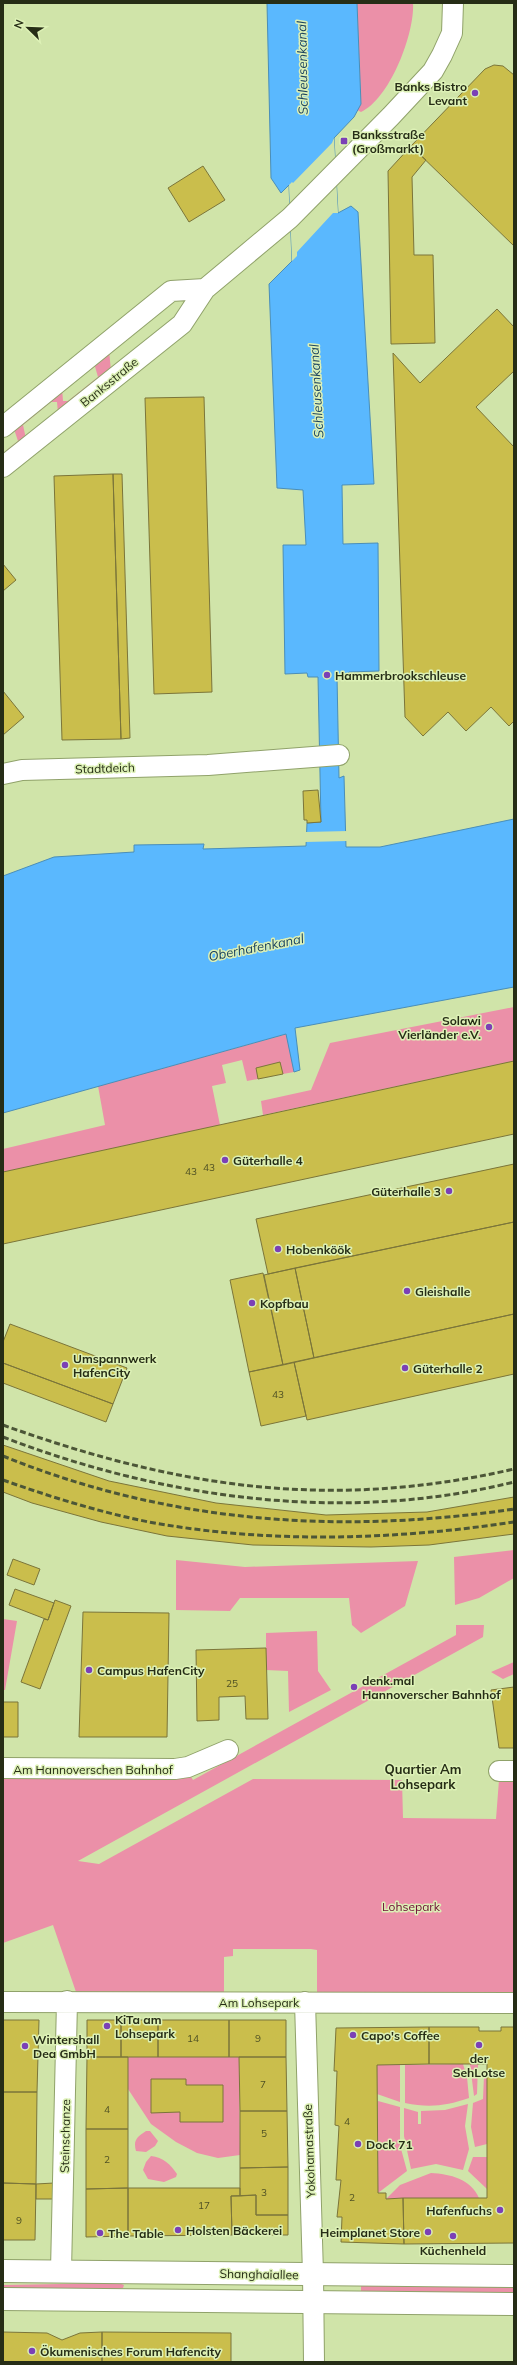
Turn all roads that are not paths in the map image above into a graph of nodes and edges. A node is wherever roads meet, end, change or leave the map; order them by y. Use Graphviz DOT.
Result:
graph roads {
  1 [pos="453,3"];
  2 [pos="206,289"];
  3 [pos="3,427"];
  4 [pos="3,467"];
  5 [pos="339,755"];
  6 [pos="3,774"];
  7 [pos="228,1750"];
  8 [pos="3,1768"];
  9 [pos="67,2001"];
  10 [pos="3,2002"];
  11 [pos="305,2002"];
  12 [pos="514,2003"];
  13 [pos="3,2271"];
  14 [pos="61,2271"];
  15 [pos="313,2274"];
  16 [pos="514,2276"];
  17 [pos="3,2299"];
  18 [pos="313,2300"];
  19 [pos="514,2304"];
  20 [pos="314,2362"];
  1 -- 2 [label="street, Banksstraße"];
  2 -- 3 [label="street"];
  2 -- 4 [label="street, Banksstraße"];
  5 -- 6 [label="street, Stadtdeich"];
  7 -- 8 [label="street, Am Hannoverschen Bahnhof"];
  9 -- 10 [label="street, Am Lohsepark"];
  9 -- 11 [label="street, Am Lohsepark"];
  9 -- 14 [label="street, Steinschanze"];
  11 -- 12 [label="street, Am Lohsepark"];
  11 -- 15 [label="street, Yokohamastraße"];
  13 -- 14 [label="main road, Shanghaiallee"];
  14 -- 15 [label="main road, Shanghaiallee"];
  15 -- 16 [label="main road, Shanghaiallee"];
  15 -- 18 [label="street, Yokohamastraße"];
  17 -- 18 [label="main road"];
  18 -- 19 [label="main road"];
  18 -- 20 [label="street, Yokohamastraße"];
}
